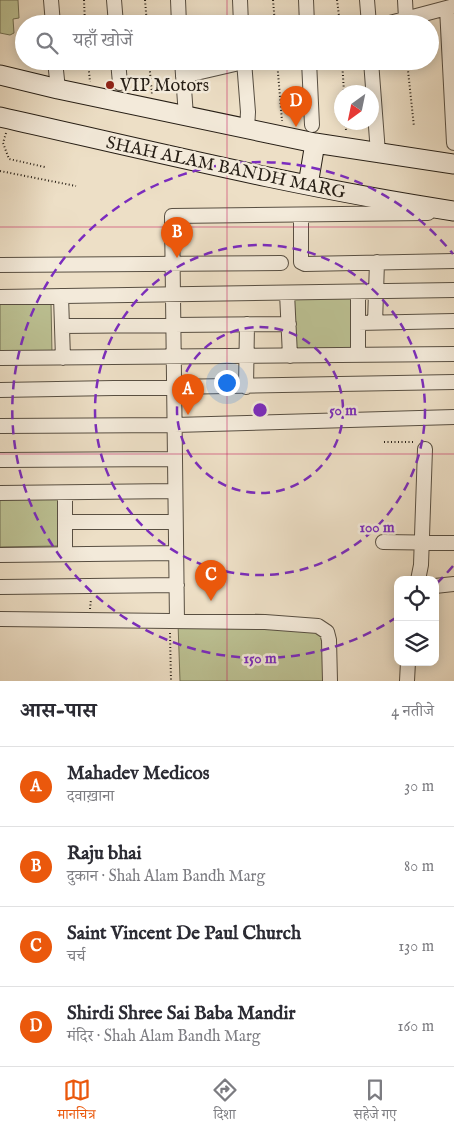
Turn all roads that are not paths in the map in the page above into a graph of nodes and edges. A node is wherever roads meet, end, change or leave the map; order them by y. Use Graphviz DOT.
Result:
graph roads {
  1 [pos="51,0"];
  2 [pos="114,0"];
  3 [pos="178,0"];
  4 [pos="240,0"];
  5 [pos="306,0"];
  6 [pos="367,0"];
  7 [pos="405,0"];
  8 [pos="451,7"];
  9 [pos="52,15"];
  10 [pos="115,15"];
  11 [pos="179,15"];
  12 [pos="241,15"];
  13 [pos="307,15"];
  14 [pos="368,15"];
  15 [pos="406,15"];
  16 [pos="421,15"];
  17 [pos="56,70"];
  18 [pos="119,70"];
  19 [pos="183,70"];
  20 [pos="210,70"];
  21 [pos="245,70"];
  22 [pos="309,70"];
  23 [pos="372,70"];
  24 [pos="0,75"];
  25 [pos="183,76"];
  26 [pos="120,83"];
  27 [pos="58,89"];
  28 [pos="186,116"];
  29 [pos="5,118"];
  30 [pos="247,129"];
  31 [pos="313,134"];
  32 [pos="454,143"];
  33 [pos="378,153"];
  34 [pos="454,164"];
  35 [pos="308,186"];
  36 [pos="371,207"];
  37 [pos="454,212"];
  38 [pos="302,215"];
  39 [pos="454,261"];
  40 [pos="377,262"];
  41 [pos="281,263"];
  42 [pos="172,264"];
  43 [pos="0,265"];
  44 [pos="454,290"];
  45 [pos="358,292"];
  46 [pos="376,292"];
  47 [pos="287,293"];
  48 [pos="173,295"];
  49 [pos="61,296"];
  50 [pos="0,297"];
  51 [pos="454,321"];
  52 [pos="358,323"];
  53 [pos="375,323"];
  54 [pos="247,324"];
  55 [pos="289,324"];
  56 [pos="173,325"];
  57 [pos="62,326"];
  58 [pos="454,354"];
  59 [pos="246,356"];
  60 [pos="290,356"];
  61 [pos="358,356"];
  62 [pos="174,357"];
  63 [pos="0,358"];
  64 [pos="63,358"];
  65 [pos="454,382"];
  66 [pos="246,387"];
  67 [pos="174,388"];
  68 [pos="0,390"];
  69 [pos="454,417"];
  70 [pos="175,425"];
  71 [pos="0,426"];
  72 [pos="422,446"];
  73 [pos="175,459"];
  74 [pos="0,460"];
  75 [pos="176,491"];
  76 [pos="0,493"];
  77 [pos="65,493"];
  78 [pos="65,522"];
  79 [pos="176,522"];
  80 [pos="383,542"];
  81 [pos="422,542"];
  82 [pos="454,543"];
  83 [pos="176,553"];
  84 [pos="65,554"];
  85 [pos="0,555"];
  86 [pos="420,576"];
  87 [pos="454,584"];
  88 [pos="177,585"];
  89 [pos="439,586"];
  90 [pos="0,587"];
  91 [pos="0,619"];
  92 [pos="174,621"];
  93 [pos="408,666"];
  94 [pos="330,681"];
  95 [pos="407,681"];
  1 -- 9 [label="street"];
  2 -- 10 [label="street"];
  3 -- 11 [label="street"];
  4 -- 12 [label="street"];
  5 -- 13 [label="street"];
  6 -- 14 [label="street"];
  7 -- 15 [label="street"];
  8 -- 16 [label="street"];
  8 -- 32 [label="street"];
  17 -- 27 [label="street"];
  18 -- 26 [label="street"];
  19 -- 25 [label="street"];
  20 -- 25 [label="street"];
  21 -- 30 [label="street"];
  22 -- 31 [label="street"];
  23 -- 33 [label="street"];
  24 -- 27 [label="street"];
  25 -- 28 [label="street"];
  27 -- 28 [label="street"];
  28 -- 30 [label="street"];
  29 -- 35 [label="street, SHAH ALAM BANDH MARG"];
  30 -- 31 [label="street"];
  31 -- 33 [label="street"];
  31 -- 35 [label="street"];
  33 -- 34 [label="street"];
  35 -- 36 [label="street, SHAH ALAM BANDH MARG"];
  36 -- 37 [label="street, SHAH ALAM BANDH MARG"];
  36 -- 38 [label="street"];
  38 -- 40 [label="street"];
  38 -- 42 [label="street"];
  39 -- 40 [label="street"];
  40 -- 46 [label="street"];
  41 -- 42 [label="street"];
  42 -- 43 [label="street"];
  42 -- 48 [label="street"];
  44 -- 46 [label="street"];
  45 -- 46 [label="street"];
  45 -- 47 [label="street"];
  45 -- 52 [label="street"];
  46 -- 53 [label="street"];
  47 -- 48 [label="street"];
  47 -- 55 [label="street"];
  48 -- 49 [label="street"];
  48 -- 56 [label="street"];
  49 -- 50 [label="street"];
  49 -- 57 [label="street"];
  51 -- 53 [label="street"];
  52 -- 53 [label="street"];
  52 -- 61 [label="street"];
  54 -- 55 [label="street"];
  54 -- 56 [label="street"];
  54 -- 59 [label="street"];
  55 -- 60 [label="street"];
  56 -- 57 [label="street"];
  56 -- 62 [label="street"];
  57 -- 64 [label="street"];
  58 -- 61 [label="street"];
  59 -- 60 [label="street"];
  59 -- 62 [label="street"];
  59 -- 66 [label="street"];
  60 -- 61 [label="street"];
  62 -- 64 [label="street"];
  62 -- 67 [label="street"];
  63 -- 64 [label="street"];
  65 -- 66 [label="street"];
  66 -- 67 [label="street"];
  67 -- 68 [label="street"];
  67 -- 70 [label="street"];
  69 -- 70 [label="street"];
  70 -- 71 [label="street"];
  70 -- 73 [label="street"];
  72 -- 81 [label="street"];
  73 -- 74 [label="street"];
  73 -- 75 [label="street"];
  75 -- 77 [label="street"];
  75 -- 79 [label="street"];
  76 -- 77 [label="street"];
  77 -- 78 [label="street"];
  78 -- 79 [label="street"];
  78 -- 84 [label="street"];
  79 -- 83 [label="street"];
  80 -- 81 [label="street"];
  81 -- 82 [label="street"];
  81 -- 86 [label="street"];
  83 -- 84 [label="street"];
  83 -- 88 [label="street"];
  84 -- 85 [label="street"];
  87 -- 89 [label="street"];
  88 -- 90 [label="street"];
  88 -- 92 [label="street"];
  91 -- 92 [label="street"];
  92 -- 94 [label="street"];
  93 -- 95 [label="street"];
}
